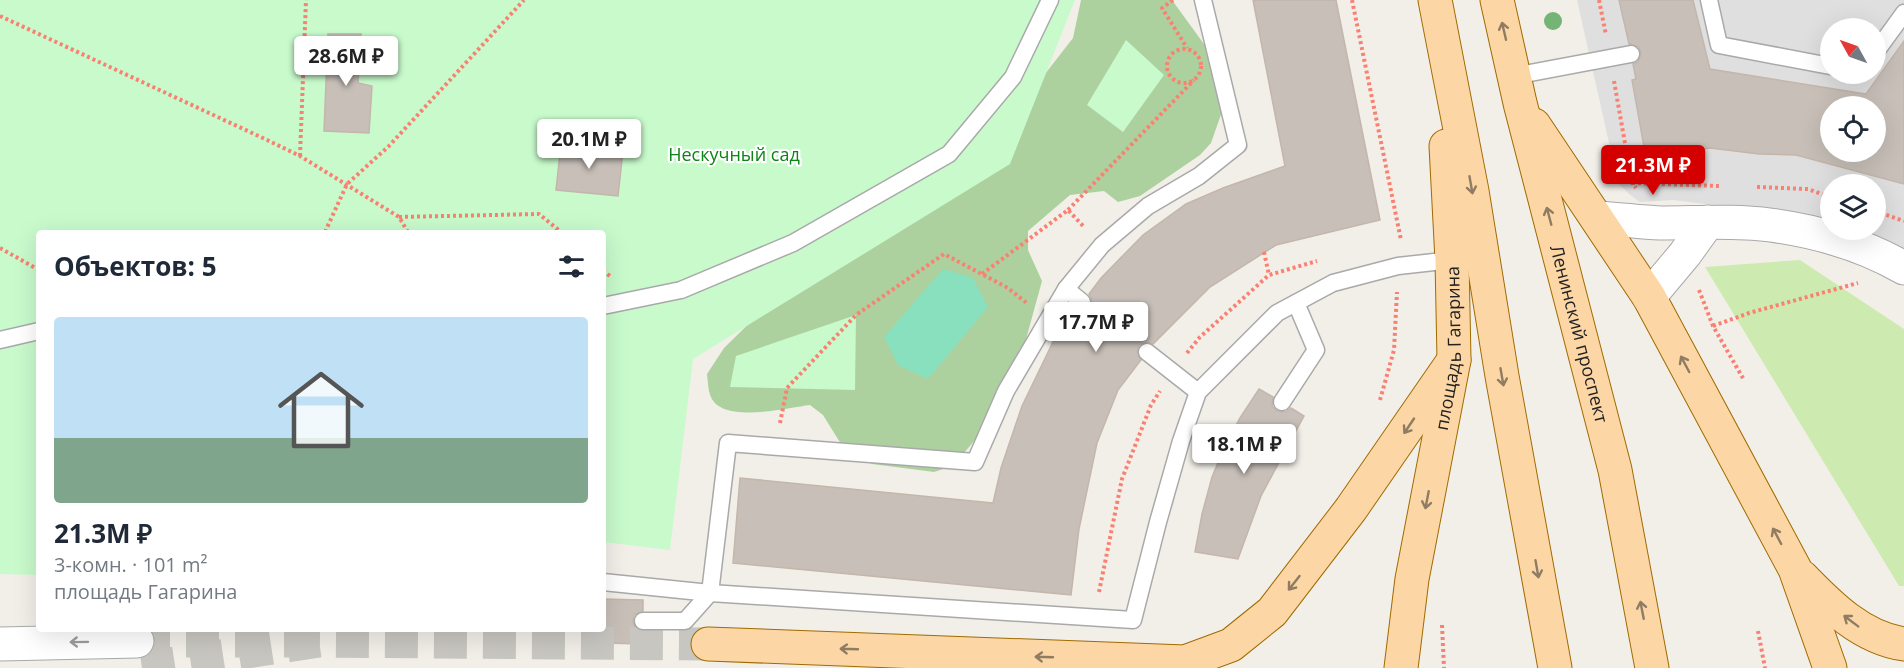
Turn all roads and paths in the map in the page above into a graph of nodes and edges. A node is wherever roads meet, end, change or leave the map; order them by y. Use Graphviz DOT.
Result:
graph roads {
  1 [pos="306,0"];
  2 [pos="524,0"];
  3 [pos="1050,0"];
  4 [pos="1173,0"];
  5 [pos="1203,0"];
  6 [pos="1352,0"];
  7 [pos="1497,0"];
  8 [pos="1599,0"];
  9 [pos="1709,0"];
  10 [pos="1438,12"];
  11 [pos="1904,13"];
  12 [pos="0,16"];
  13 [pos="1886,38"];
  14 [pos="1187,49"];
  15 [pos="1631,54"];
  16 [pos="1610,58"];
  17 [pos="1820,64"];
  18 [pos="1194,80"];
  19 [pos="1517,90"];
  20 [pos="300,156"];
  21 [pos="347,184"];
  22 [pos="1068,210"];
  23 [pos="1886,215"];
  24 [pos="399,217"];
  25 [pos="1596,218"];
  26 [pos="1904,221"];
  27 [pos="1708,222"];
  28 [pos="1660,223"];
  29 [pos="326,230"];
  30 [pos="407,230"];
  31 [pos="559,230"];
  32 [pos="1401,237"];
  33 [pos="1390,240"];
  34 [pos="1102,245"];
  35 [pos="0,248"];
  36 [pos="1264,252"];
  37 [pos="1685,254"];
  38 [pos="1324,259"];
  39 [pos="1452,260"];
  40 [pos="1898,262"];
  41 [pos="1398,266"];
  42 [pos="36,268"];
  43 [pos="606,273"];
  44 [pos="982,274"];
  45 [pos="1269,275"];
  46 [pos="616,281"];
  47 [pos="1008,288"];
  48 [pos="1066,289"];
  49 [pos="1649,297"];
  50 [pos="1082,302"];
  51 [pos="1296,303"];
  52 [pos="606,305"];
  53 [pos="1713,326"];
  54 [pos="36,332"];
  55 [pos="0,340"];
  56 [pos="1147,352"];
  57 [pos="1454,360"];
  58 [pos="1173,372"];
  59 [pos="1744,380"];
  60 [pos="1198,392"];
  61 [pos="1380,400"];
  62 [pos="1282,402"];
  63 [pos="778,447"];
  64 [pos="1795,569"];
  65 [pos="606,582"];
  66 [pos="710,593"];
  67 [pos="1099,594"];
  68 [pos="643,621"];
  69 [pos="1442,622"];
  70 [pos="1758,632"];
  71 [pos="137,641"];
  72 [pos="0,644"];
  73 [pos="708,644"];
  74 [pos="1904,644"];
  75 [pos="1401,668"];
  76 [pos="1444,668"];
  77 [pos="1555,668"];
  78 [pos="1652,668"];
  79 [pos="1766,668"];
  80 [pos="1830,668"];
  1 -- 20 [label="path"];
  2 -- 21 [label="path"];
  3 -- 52 [label="lane"];
  4 -- 14 [label="path"];
  5 -- 34 [label="lane"];
  6 -- 32 [label="path"];
  19 -- 7 [label="main road, Ленинский проспект, one-way"];
  8 -- 16 [label="path"];
  9 -- 17 [label="lane"];
  10 -- 39 [label="main road, площадь Гагарина"];
  10 -- 77 [label="main road, one-way"];
  11 -- 13 [label="lane"];
  12 -- 20 [label="path"];
  14 -- 18 [label="path"];
  14 -- 18 [label="path"];
  15 -- 16 [label="lane"];
  16 -- 19 [label="lane"];
  16 -- 28 [label="path"];
  18 -- 22 [label="path"];
  19 -- 25 [label="main road"];
  78 -- 19 [label="main road, Ленинский проспект, one-way"];
  20 -- 21 [label="path"];
  21 -- 24 [label="path"];
  21 -- 29 [label="path"];
  22 -- 34 [label="path"];
  22 -- 44 [label="path"];
  23 -- 26 [label="path"];
  24 -- 30 [label="path"];
  24 -- 31 [label="path"];
  25 -- 28 [label="street"];
  25 -- 49 [label="main road"];
  27 -- 28 [label="street"];
  27 -- 37 [label="street"];
  27 -- 40 [label="street"];
  32 -- 33 [label="path"];
  32 -- 41 [label="path"];
  34 -- 48 [label="lane"];
  35 -- 42 [label="path"];
  36 -- 45 [label="path"];
  37 -- 49 [label="street"];
  37 -- 53 [label="path"];
  38 -- 45 [label="path"];
  39 -- 41 [label="lane"];
  39 -- 57 [label="main road, площадь Гагарина"];
  40 -- 53 [label="path"];
  41 -- 51 [label="lane"];
  41 -- 61 [label="path"];
  43 -- 46 [label="path"];
  44 -- 47 [label="path"];
  44 -- 63 [label="path"];
  45 -- 58 [label="path"];
  48 -- 50 [label="lane"];
  48 -- 63 [label="lane"];
  64 -- 49 [label="main road, one-way"];
  51 -- 60 [label="lane"];
  51 -- 62 [label="lane"];
  53 -- 59 [label="path"];
  54 -- 55 [label="lane"];
  56 -- 58 [label="lane"];
  57 -- 73 [label="main road, one-way"];
  57 -- 75 [label="main road, площадь Гагарина, one-way"];
  58 -- 60 [label="lane"];
  58 -- 67 [label="path"];
  60 -- 66 [label="lane"];
  63 -- 66 [label="lane"];
  74 -- 64 [label="main road, one-way"];
  64 -- 80 [label="main road"];
  65 -- 66 [label="lane"];
  66 -- 68 [label="lane"];
  69 -- 76 [label="path"];
  70 -- 79 [label="path"];
  71 -- 72 [label="street, one-way"];
}
